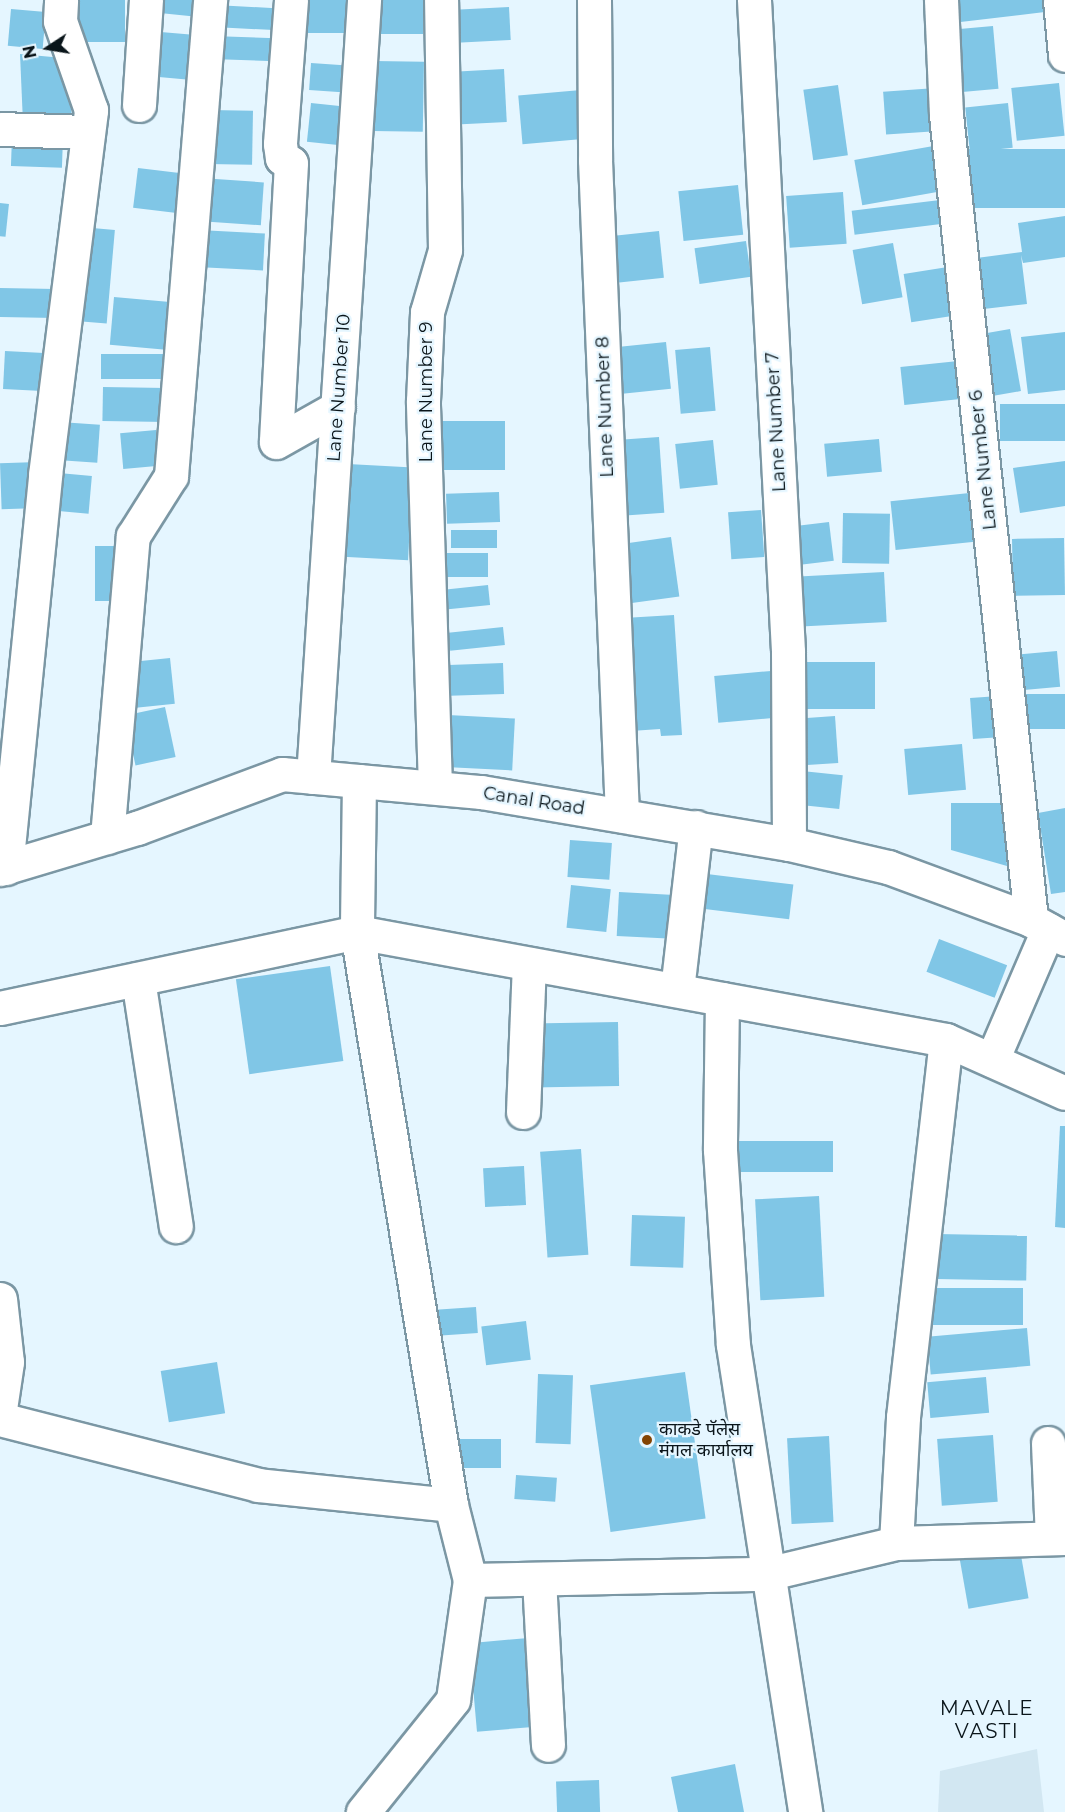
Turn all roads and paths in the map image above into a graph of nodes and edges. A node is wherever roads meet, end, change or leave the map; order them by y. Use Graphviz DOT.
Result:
graph roads {
  1 [pos="61,0"];
  2 [pos="146,0"];
  3 [pos="210,0"];
  4 [pos="291,0"];
  5 [pos="364,0"];
  6 [pos="441,0"];
  7 [pos="594,0"];
  8 [pos="754,0"];
  9 [pos="941,0"];
  10 [pos="1060,0"];
  11 [pos="1065,55"];
  12 [pos="139,105"];
  13 [pos="0,129"];
  14 [pos="88,132"];
  15 [pos="338,407"];
  16 [pos="313,777"];
  17 [pos="359,781"];
  18 [pos="435,787"];
  19 [pos="622,815"];
  20 [pos="696,827"];
  21 [pos="107,837"];
  22 [pos="789,844"];
  23 [pos="3,868"];
  24 [pos="1048,930"];
  25 [pos="357,932"];
  26 [pos="529,964"];
  27 [pos="138,979"];
  28 [pos="676,990"];
  29 [pos="722,999"];
  30 [pos="0,1008"];
  31 [pos="946,1040"];
  32 [pos="992,1060"];
  33 [pos="1065,1093"];
  34 [pos="523,1112"];
  35 [pos="176,1226"];
  36 [pos="0,1299"];
  37 [pos="0,1409"];
  38 [pos="0,1419"];
  39 [pos="1047,1443"];
  40 [pos="451,1505"];
  41 [pos="1059,1538"];
  42 [pos="896,1544"];
  43 [pos="766,1574"];
  44 [pos="539,1579"];
  45 [pos="470,1580"];
  46 [pos="548,1745"];
  47 [pos="363,1812"];
  48 [pos="805,1812"];
  1 -- 14 [label="street"];
  2 -- 12 [label="street"];
  3 -- 21 [label="street"];
  4 -- 15 [label="street"];
  5 -- 15 [label="street, Lane Number 10"];
  6 -- 18 [label="street, Lane Number 9"];
  7 -- 19 [label="street, Lane Number 8"];
  8 -- 22 [label="street, Lane Number 7"];
  9 -- 24 [label="street, Lane Number 6"];
  10 -- 11 [label="street"];
  13 -- 14 [label="street"];
  14 -- 23 [label="street"];
  15 -- 16 [label="street, Lane Number 10"];
  16 -- 17 [label="street, Canal Road"];
  16 -- 21 [label="street, Canal Road"];
  17 -- 18 [label="street, Canal Road"];
  17 -- 25 [label="street"];
  18 -- 19 [label="street, Canal Road"];
  19 -- 20 [label="street, Canal Road"];
  20 -- 22 [label="street, Canal Road"];
  20 -- 28 [label="street"];
  21 -- 23 [label="street, Canal Road"];
  22 -- 24 [label="street, Canal Road"];
  24 -- 32 [label="street"];
  25 -- 26 [label="street"];
  25 -- 27 [label="street"];
  25 -- 40 [label="street"];
  26 -- 28 [label="street"];
  26 -- 34 [label="street"];
  27 -- 30 [label="street"];
  27 -- 35 [label="street"];
  28 -- 29 [label="street"];
  29 -- 31 [label="street"];
  29 -- 43 [label="street"];
  31 -- 32 [label="street"];
  31 -- 42 [label="street"];
  32 -- 33 [label="street"];
  36 -- 37 [label="street"];
  38 -- 40 [label="street"];
  39 -- 41 [label="street"];
  40 -- 45 [label="street"];
  41 -- 42 [label="street"];
  42 -- 43 [label="street"];
  43 -- 44 [label="street"];
  43 -- 48 [label="street"];
  44 -- 45 [label="street"];
  44 -- 46 [label="street"];
  45 -- 47 [label="street"];
}
